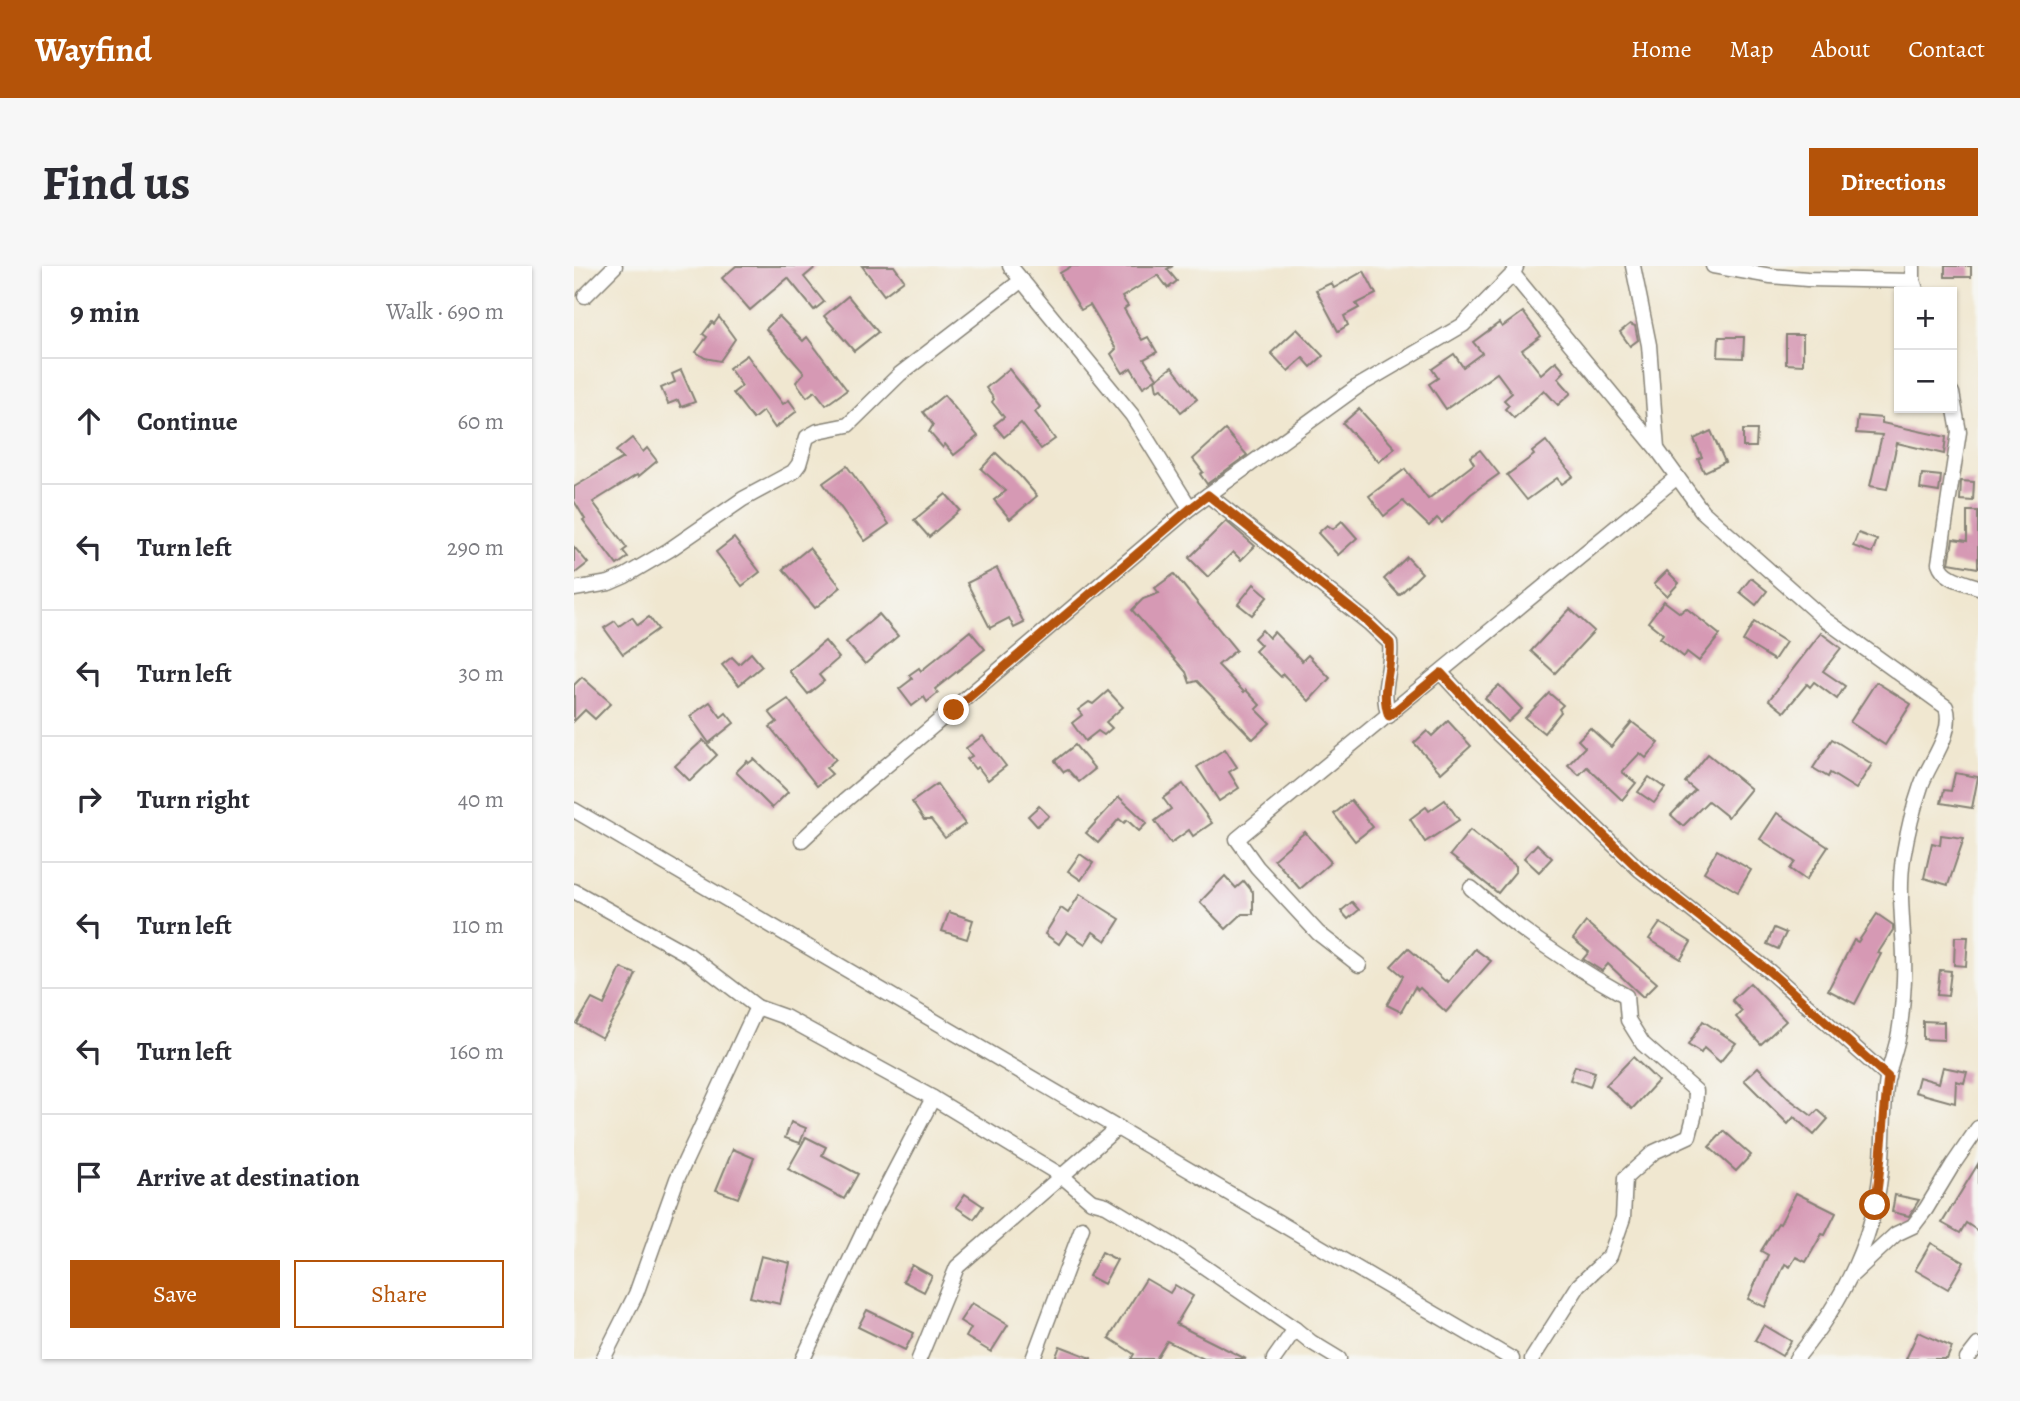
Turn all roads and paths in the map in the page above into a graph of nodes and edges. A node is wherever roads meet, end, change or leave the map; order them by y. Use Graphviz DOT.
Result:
graph roads {
  1 [pos="615,266"];
  2 [pos="1010,266"];
  3 [pos="1633,266"];
  4 [pos="1713,266"];
  5 [pos="1913,266"];
  6 [pos="1515,270"];
  7 [pos="1022,280"];
  8 [pos="1915,287"];
  9 [pos="585,296"];
  10 [pos="1956,413"];
  11 [pos="1657,449"];
  12 [pos="1677,477"];
  13 [pos="1208,495"];
  14 [pos="1191,508"];
  15 [pos="1978,587"];
  16 [pos="574,589"];
  17 [pos="1441,673"];
  18 [pos="1389,716"];
  19 [pos="574,810"];
  20 [pos="802,840"];
  21 [pos="1471,888"];
  22 [pos="574,891"];
  23 [pos="1359,965"];
  24 [pos="757,1007"];
  25 [pos="1888,1077"];
  26 [pos="933,1098"];
  27 [pos="1118,1127"];
  28 [pos="1978,1128"];
  29 [pos="1062,1176"];
  30 [pos="1082,1228"];
  31 [pos="1896,1234"];
  32 [pos="1867,1237"];
  33 [pos="1852,1275"];
  34 [pos="1295,1329"];
  35 [pos="1978,1345"];
  36 [pos="603,1359"];
  37 [pos="803,1359"];
  38 [pos="919,1359"];
  39 [pos="1033,1359"];
  40 [pos="1274,1359"];
  41 [pos="1339,1359"];
  42 [pos="1512,1359"];
  43 [pos="1532,1359"];
  44 [pos="1796,1359"];
  45 [pos="1967,1359"];
  1 -- 9 [label="street"];
  2 -- 7 [label="street"];
  3 -- 11 [label="street"];
  4 -- 8 [label="street"];
  5 -- 8 [label="street"];
  6 -- 11 [label="street"];
  6 -- 13 [label="street"];
  7 -- 14 [label="street"];
  7 -- 16 [label="street"];
  10 -- 15 [label="street"];
  11 -- 12 [label="street"];
  12 -- 17 [label="street"];
  12 -- 25 [label="street"];
  13 -- 14 [label="street"];
  13 -- 18 [label="street"];
  14 -- 20 [label="street"];
  17 -- 18 [label="street"];
  17 -- 25 [label="street"];
  18 -- 23 [label="street"];
  19 -- 27 [label="street"];
  21 -- 43 [label="street"];
  22 -- 24 [label="street"];
  24 -- 26 [label="street"];
  24 -- 36 [label="street"];
  25 -- 32 [label="street"];
  26 -- 29 [label="street"];
  26 -- 37 [label="street"];
  27 -- 29 [label="street"];
  27 -- 42 [label="street"];
  28 -- 31 [label="street"];
  29 -- 34 [label="street"];
  29 -- 38 [label="street"];
  30 -- 39 [label="street"];
  31 -- 32 [label="street"];
  31 -- 33 [label="street"];
  32 -- 33 [label="street"];
  33 -- 44 [label="street"];
  34 -- 40 [label="street"];
  34 -- 41 [label="street"];
  35 -- 45 [label="street"];
}
